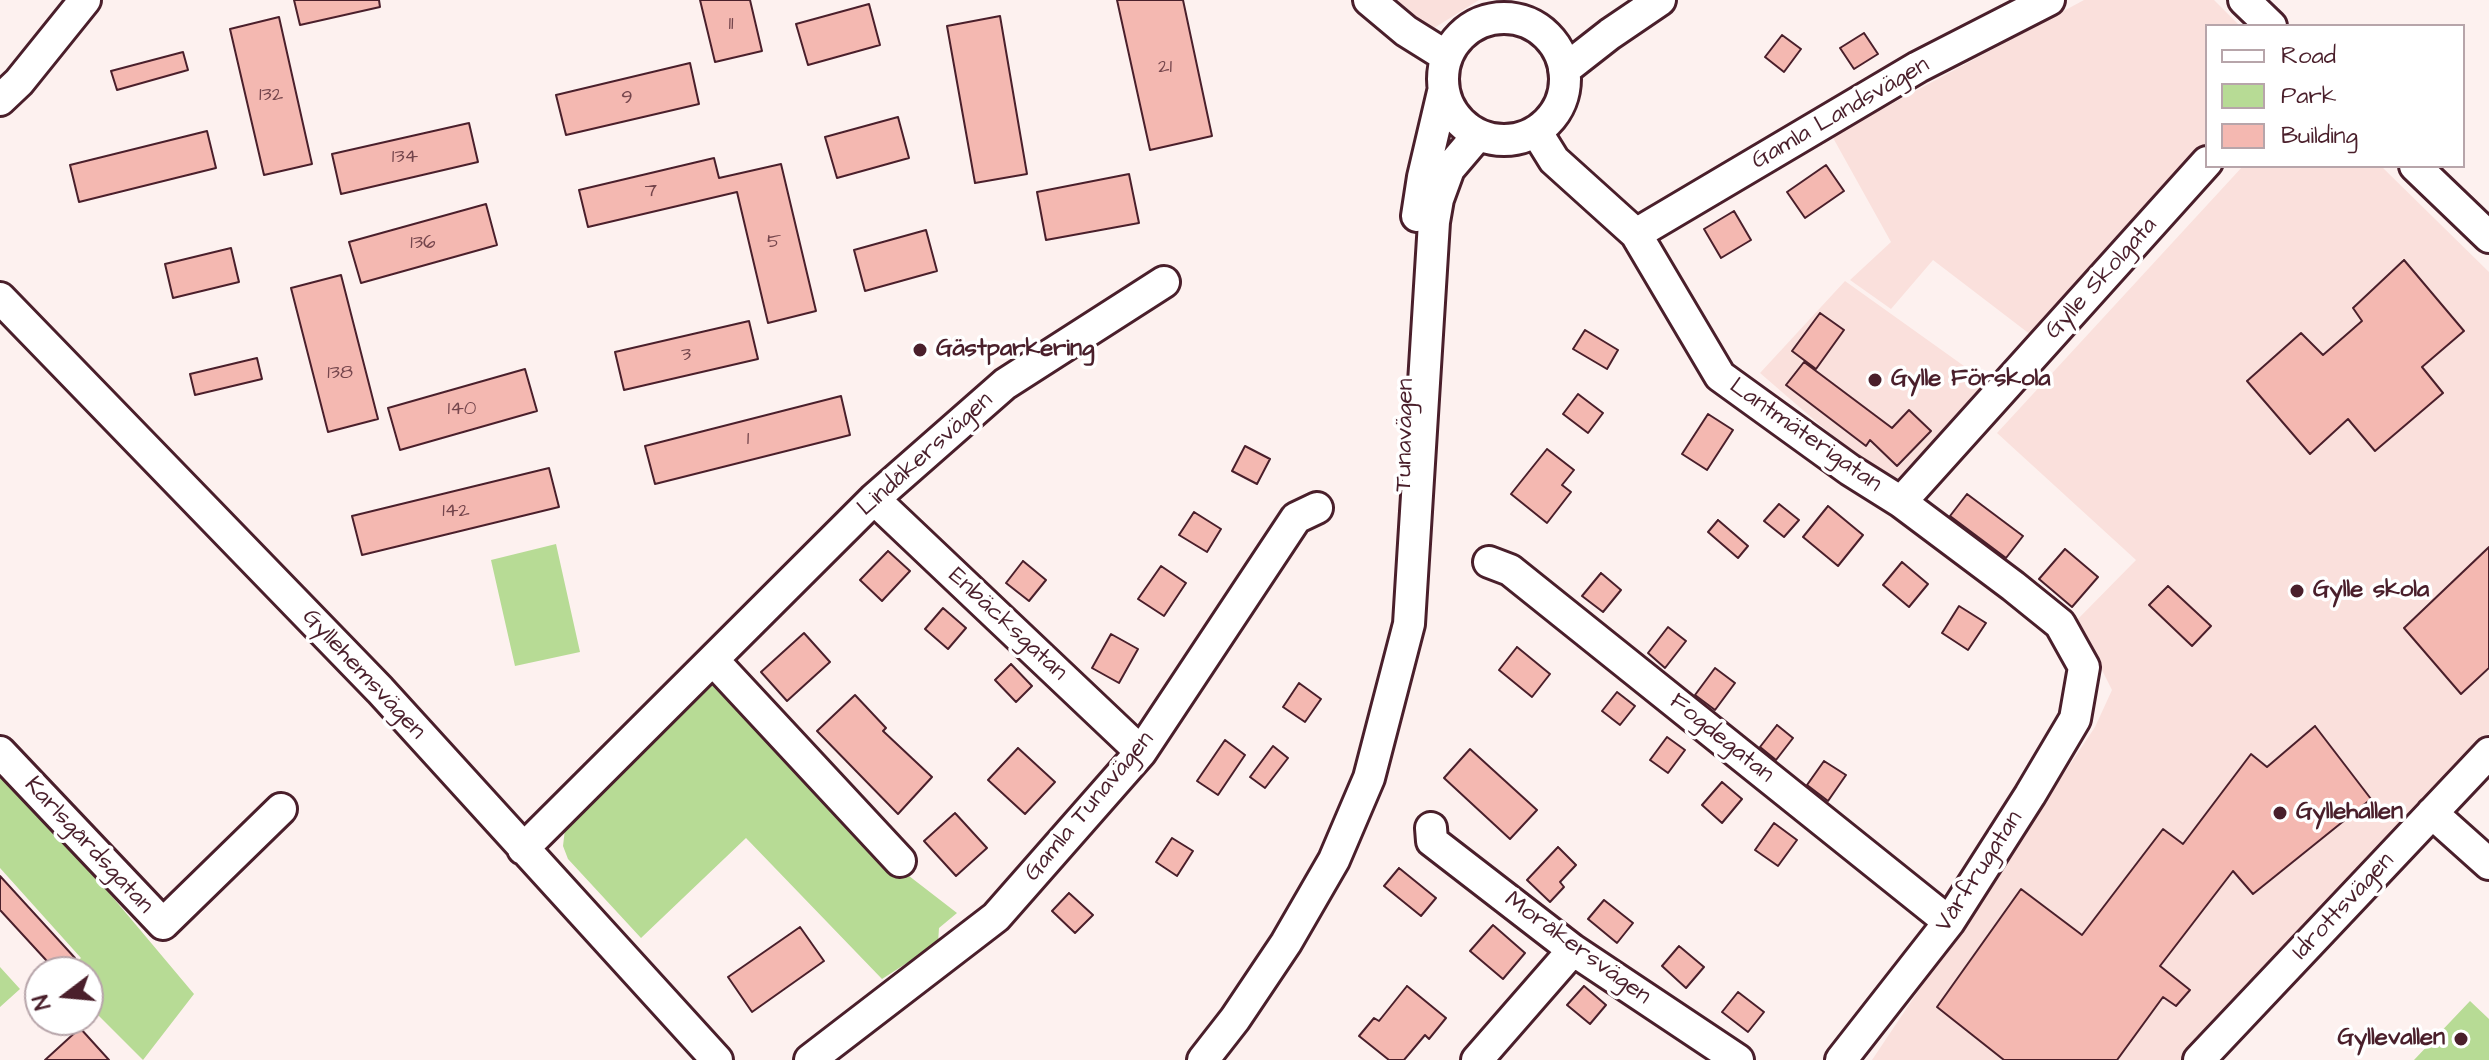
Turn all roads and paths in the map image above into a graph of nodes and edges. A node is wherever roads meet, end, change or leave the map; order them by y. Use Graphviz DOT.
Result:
graph roads {
  1 [pos="85,0"];
  2 [pos="1369,0"];
  3 [pos="1660,0"];
  4 [pos="2049,0"];
  5 [pos="2244,0"];
  6 [pos="1505,8"];
  7 [pos="2269,24"];
  8 [pos="1446,56"];
  9 [pos="1564,70"];
  10 [pos="1443,92"];
  11 [pos="0,100"];
  12 [pos="1536,131"];
  13 [pos="1478,135"];
  14 [pos="2205,164"];
  15 [pos="2417,168"];
  16 [pos="1636,234"];
  17 [pos="2489,237"];
  18 [pos="1164,282"];
  19 [pos="0,298"];
  20 [pos="874,499"];
  21 [pos="1901,502"];
  22 [pos="1317,508"];
  23 [pos="1489,562"];
  24 [pos="713,660"];
  25 [pos="2084,667"];
  26 [pos="0,752"];
  27 [pos="1141,752"];
  28 [pos="2489,753"];
  29 [pos="1369,778"];
  30 [pos="281,809"];
  31 [pos="2432,813"];
  32 [pos="1431,828"];
  33 [pos="523,849"];
  34 [pos="900,861"];
  35 [pos="2489,864"];
  36 [pos="1949,922"];
  37 [pos="1573,950"];
  38 [pos="717,1060"];
  39 [pos="810,1060"];
  40 [pos="1203,1060"];
  41 [pos="1477,1060"];
  42 [pos="1738,1060"];
  43 [pos="1841,1060"];
  44 [pos="2199,1060"];
  1 -- 11 [label="street"];
  2 -- 8 [label="street"];
  3 -- 9 [label="street"];
  4 -- 16 [label="street, Gamla Landsvägen"];
  5 -- 7 [label="street"];
  6 -- 8 [label="street"];
  6 -- 9 [label="street"];
  8 -- 10 [label="street"];
  9 -- 12 [label="street"];
  10 -- 13 [label="street"];
  10 -- 29 [label="street, Tunavägen"];
  12 -- 13 [label="street"];
  12 -- 16 [label="street, Lantmäterigatan"];
  13 -- 29 [label="street, Tunavägen"];
  14 -- 21 [label="street, Gylle Skolgata"];
  15 -- 17 [label="street"];
  16 -- 21 [label="street, Lantmäterigatan"];
  18 -- 20 [label="street, Lindåkersvägen"];
  19 -- 33 [label="street, Gyllehemsvägen"];
  20 -- 24 [label="street, Lindåkersvägen"];
  20 -- 27 [label="street, Enbäcksgatan"];
  21 -- 25 [label="street, Lantmäterigatan"];
  22 -- 27 [label="street, Gamla Tunavägen"];
  23 -- 36 [label="street, Fogdegatan"];
  24 -- 33 [label="street, Lindåkersvägen"];
  24 -- 34 [label="street"];
  25 -- 36 [label="street, Vårfrugatan"];
  26 -- 30 [label="street, Karlsgårdsgatan"];
  27 -- 39 [label="street, Gamla Tunavägen"];
  28 -- 31 [label="street, Idrottsvägen"];
  29 -- 40 [label="street, Tunavägen"];
  31 -- 35 [label="street"];
  31 -- 44 [label="street, Idrottsvägen"];
  32 -- 37 [label="street, Moråkersvägen"];
  33 -- 38 [label="street, Gyllehemsvägen"];
  36 -- 43 [label="street, Vårfrugatan"];
  37 -- 41 [label="street"];
  37 -- 42 [label="street, Moråkersvägen"];
}
